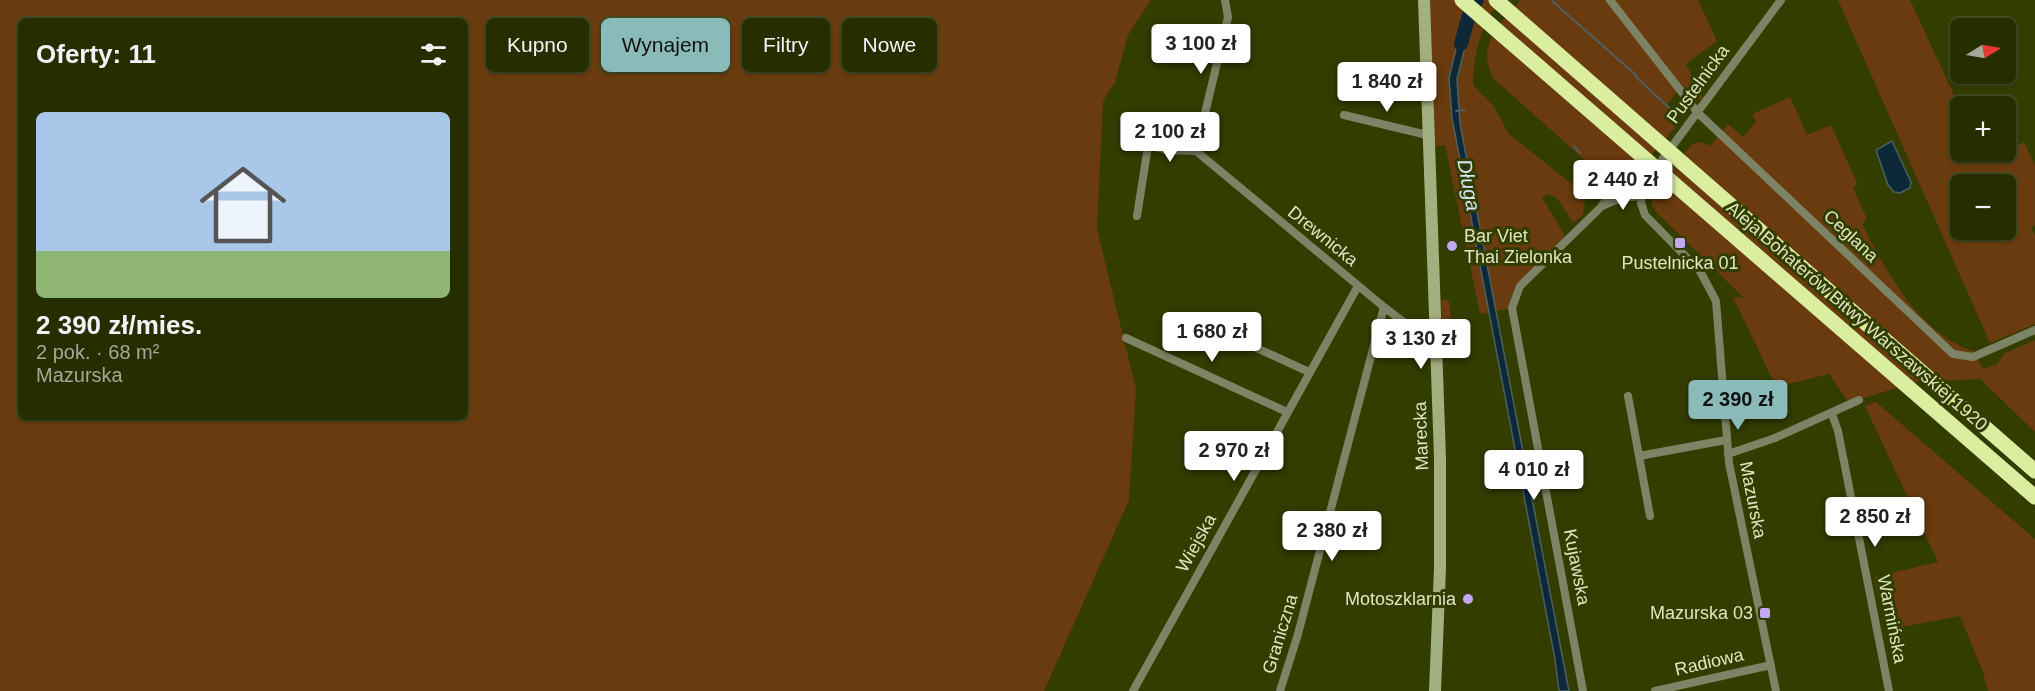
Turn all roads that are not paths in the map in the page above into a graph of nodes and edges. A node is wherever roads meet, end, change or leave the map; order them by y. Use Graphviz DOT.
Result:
graph roads {
  1 [pos="1225,0"];
  2 [pos="1424,0"];
  3 [pos="1462,0"];
  4 [pos="1496,0"];
  5 [pos="1610,0"];
  6 [pos="1781,0"];
  7 [pos="1698,113"];
  8 [pos="1344,115"];
  9 [pos="1151,127"];
  10 [pos="1427,135"];
  11 [pos="1148,145"];
  12 [pos="1196,151"];
  13 [pos="1642,192"];
  14 [pos="1137,216"];
  15 [pos="1358,286"];
  16 [pos="1384,307"];
  17 [pos="1206,326"];
  18 [pos="2035,330"];
  19 [pos="1126,338"];
  20 [pos="1434,339"];
  21 [pos="1309,372"];
  22 [pos="1628,396"];
  23 [pos="1859,400"];
  24 [pos="1287,412"];
  25 [pos="1832,414"];
  26 [pos="1726,440"];
  27 [pos="1728,454"];
  28 [pos="1640,456"];
  29 [pos="2035,471"];
  30 [pos="2035,497"];
  31 [pos="1650,516"];
  32 [pos="1771,665"];
  33 [pos="1133,691"];
  34 [pos="1280,691"];
  35 [pos="1435,691"];
  36 [pos="1583,691"];
  37 [pos="1655,691"];
  38 [pos="1776,691"];
  39 [pos="1889,691"];
  1 -- 12 [label="street"];
  2 -- 10 [label="street, Marecka"];
  3 -- 30 [label="highway, Aleja Bohaterów Bitwy Warszawskiej 1920"];
  4 -- 29 [label="highway, Aleja Bohaterów Bitwy Warszawskiej 1920"];
  5 -- 7 [label="street, Ceglana"];
  6 -- 7 [label="street, Pustelnicka"];
  7 -- 13 [label="street, Pustelnicka"];
  7 -- 18 [label="street, Ceglana"];
  8 -- 10 [label="street"];
  9 -- 11 [label="street"];
  10 -- 20 [label="street, Marecka"];
  11 -- 12 [label="street"];
  11 -- 14 [label="street"];
  12 -- 15 [label="street, Drewnicka"];
  13 -- 26 [label="street, Mazurska"];
  13 -- 36 [label="street, Kujawska"];
  15 -- 16 [label="street, Drewnicka"];
  15 -- 21 [label="street, Wiejska"];
  16 -- 20 [label="street, Drewnicka"];
  16 -- 34 [label="street, Graniczna"];
  17 -- 21 [label="street"];
  19 -- 24 [label="street"];
  20 -- 35 [label="street, Marecka"];
  21 -- 24 [label="street, Wiejska"];
  22 -- 28 [label="street"];
  23 -- 25 [label="street"];
  24 -- 33 [label="street, Wiejska"];
  25 -- 27 [label="street"];
  25 -- 39 [label="street, Warmińska"];
  26 -- 27 [label="street, Mazurska"];
  26 -- 28 [label="street"];
  27 -- 32 [label="street, Mazurska"];
  28 -- 31 [label="street"];
  32 -- 37 [label="street, Radiowa"];
  32 -- 38 [label="street, Mazurska"];
}
